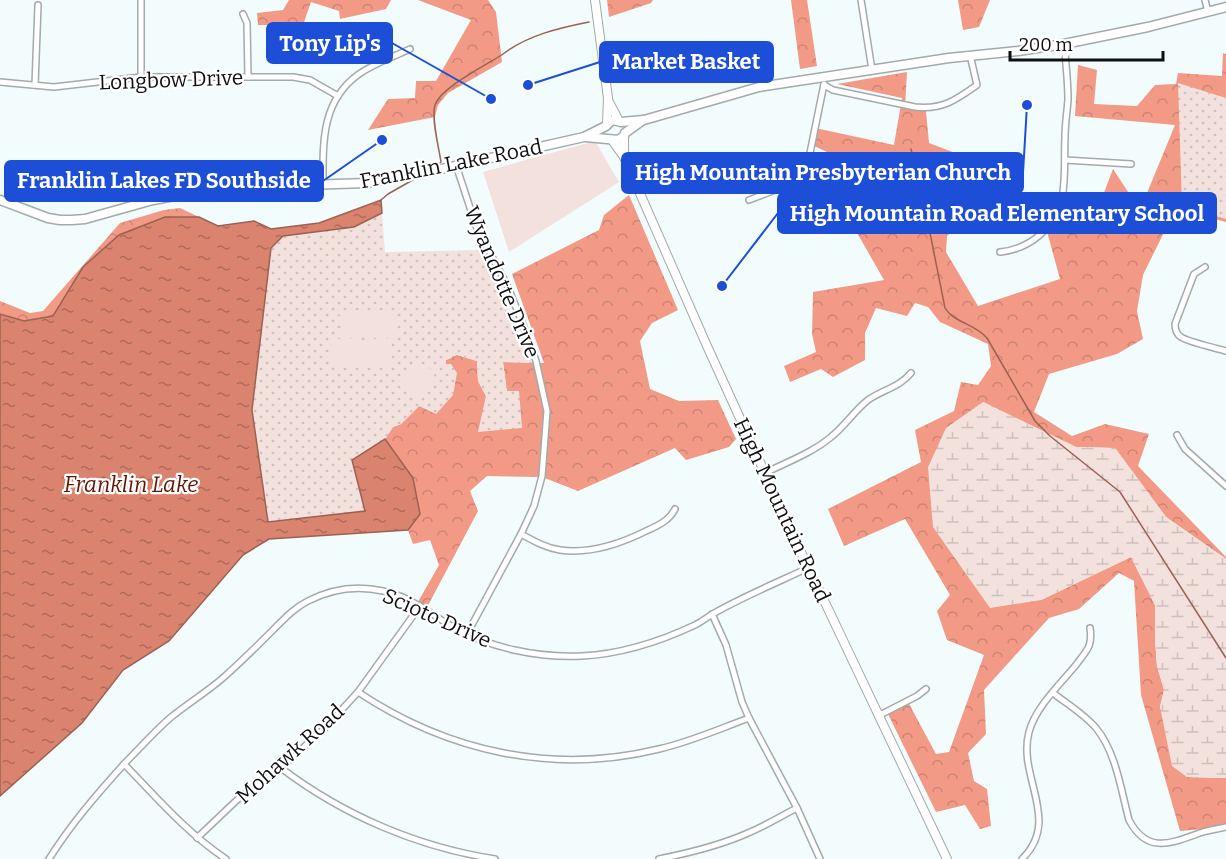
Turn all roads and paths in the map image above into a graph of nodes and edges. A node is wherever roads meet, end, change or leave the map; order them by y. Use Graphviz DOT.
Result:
graph roads {
  1 [pos="141,0"];
  2 [pos="595,0"];
  3 [pos="861,0"];
  4 [pos="1205,0"];
  5 [pos="38,5"];
  6 [pos="1226,7"];
  7 [pos="1208,12"];
  8 [pos="243,14"];
  9 [pos="1064,44"];
  10 [pos="410,49"];
  11 [pos="970,56"];
  12 [pos="872,70"];
  13 [pos="141,77"];
  14 [pos="248,77"];
  15 [pos="0,82"];
  16 [pos="825,82"];
  17 [pos="35,85"];
  18 [pos="338,96"];
  19 [pos="608,98"];
  20 [pos="644,120"];
  21 [pos="620,121"];
  22 [pos="607,125"];
  23 [pos="625,135"];
  24 [pos="584,137"];
  25 [pos="610,139"];
  26 [pos="624,157"];
  27 [pos="1065,160"];
  28 [pos="1131,164"];
  29 [pos="456,165"];
  30 [pos="323,184"];
  31 [pos="0,200"];
  32 [pos="749,200"];
  33 [pos="1000,252"];
  34 [pos="1205,267"];
  35 [pos="1226,351"];
  36 [pos="911,373"];
  37 [pos="1177,435"];
  38 [pos="765,473"];
  39 [pos="1226,486"];
  40 [pos="675,509"];
  41 [pos="521,534"];
  42 [pos="808,568"];
  43 [pos="420,606"];
  44 [pos="712,614"];
  45 [pos="1090,628"];
  46 [pos="467,634"];
  47 [pos="926,689"];
  48 [pos="358,692"];
  49 [pos="1053,693"];
  50 [pos="878,716"];
  51 [pos="749,718"];
  52 [pos="124,764"];
  53 [pos="281,768"];
  54 [pos="797,808"];
  55 [pos="1226,827"];
  56 [pos="197,838"];
  57 [pos="49,859"];
  58 [pos="226,859"];
  59 [pos="495,859"];
  60 [pos="658,859"];
  61 [pos="820,859"];
  62 [pos="947,859"];
  63 [pos="1022,859"];
  1 -- 13 [label="street"];
  2 -- 19 [label="main road"];
  3 -- 12 [label="street"];
  4 -- 7 [label="street"];
  5 -- 17 [label="street"];
  6 -- 7 [label="main road"];
  7 -- 9 [label="main road"];
  8 -- 14 [label="street"];
  9 -- 11 [label="main road"];
  9 -- 27 [label="street"];
  10 -- 18 [label="street"];
  11 -- 12 [label="main road"];
  11 -- 16 [label="street"];
  12 -- 16 [label="main road"];
  13 -- 14 [label="street, Longbow Drive"];
  13 -- 17 [label="street, Longbow Drive"];
  14 -- 18 [label="street, Longbow Drive"];
  15 -- 17 [label="street, Longbow Drive"];
  16 -- 20 [label="main road"];
  16 -- 32 [label="street"];
  18 -- 30 [label="street"];
  19 -- 21 [label="main road"];
  19 -- 22 [label="main road"];
  20 -- 21 [label="main road"];
  20 -- 23 [label="main road"];
  21 -- 22 [label="main road"];
  21 -- 23 [label="main road"];
  22 -- 24 [label="main road, Franklin Lake Road"];
  22 -- 25 [label="main road"];
  23 -- 25 [label="main road"];
  23 -- 26 [label="main road, High Mountain Road"];
  24 -- 25 [label="main road, Franklin Lake Road"];
  24 -- 29 [label="main road, Franklin Lake Road"];
  25 -- 26 [label="main road, High Mountain Road"];
  26 -- 38 [label="main road, High Mountain Road"];
  27 -- 28 [label="street"];
  27 -- 33 [label="street"];
  29 -- 30 [label="main road, Franklin Lake Road"];
  29 -- 41 [label="street, Wyandotte Drive"];
  30 -- 31 [label="main road, Franklin Lake Road"];
  34 -- 35 [label="street"];
  36 -- 38 [label="street"];
  37 -- 39 [label="street"];
  38 -- 42 [label="main road, High Mountain Road"];
  40 -- 41 [label="street"];
  41 -- 46 [label="street, Wyandotte Drive"];
  42 -- 44 [label="street, Scioto Drive"];
  42 -- 50 [label="main road, High Mountain Road"];
  43 -- 46 [label="street, Scioto Drive"];
  43 -- 48 [label="street, Mohawk Road"];
  43 -- 52 [label="street, Scioto Drive"];
  44 -- 46 [label="street, Scioto Drive"];
  44 -- 51 [label="street"];
  45 -- 49 [label="street"];
  47 -- 50 [label="street"];
  48 -- 51 [label="street"];
  48 -- 53 [label="street, Mohawk Road"];
  49 -- 55 [label="street"];
  49 -- 63 [label="street"];
  50 -- 62 [label="main road, High Mountain Road"];
  51 -- 54 [label="street"];
  52 -- 56 [label="street"];
  52 -- 57 [label="street, Scioto Drive"];
  53 -- 56 [label="street, Mohawk Road"];
  53 -- 59 [label="street"];
  54 -- 60 [label="street"];
  54 -- 61 [label="street"];
  56 -- 58 [label="street"];
}
